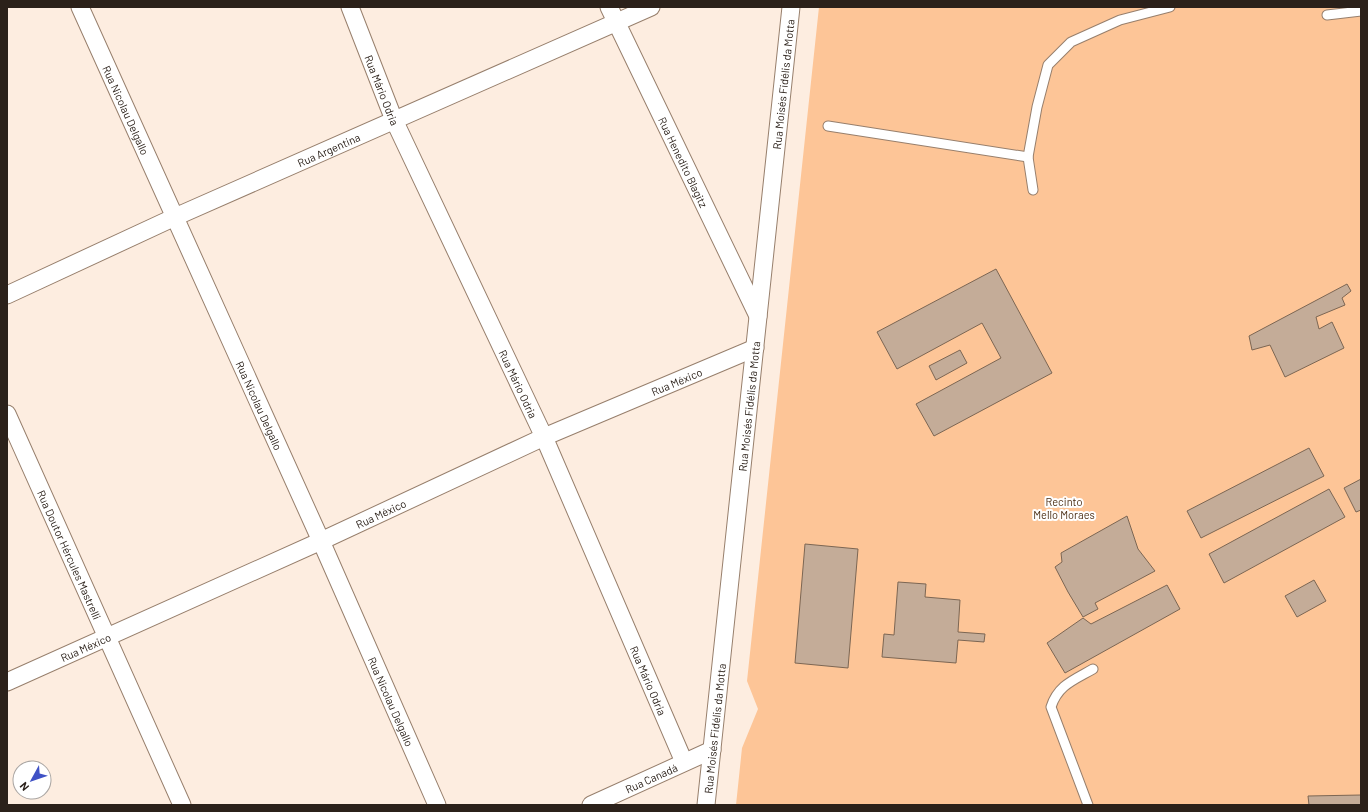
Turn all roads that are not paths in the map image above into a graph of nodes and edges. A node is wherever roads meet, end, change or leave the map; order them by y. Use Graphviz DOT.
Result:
graph roads {
  1 [pos="80,7"];
  2 [pos="350,7"];
  3 [pos="651,7"];
  4 [pos="791,7"];
  5 [pos="1170,7"];
  6 [pos="1361,11"];
  7 [pos="613,14"];
  8 [pos="1327,15"];
  9 [pos="394,120"];
  10 [pos="828,126"];
  11 [pos="1028,157"];
  12 [pos="1033,190"];
  13 [pos="175,217"];
  14 [pos="7,294"];
  15 [pos="758,316"];
  16 [pos="755,348"];
  17 [pos="7,414"];
  18 [pos="544,437"];
  19 [pos="321,541"];
  20 [pos="107,638"];
  21 [pos="1093,670"];
  22 [pos="7,682"];
  23 [pos="712,750"];
  24 [pos="684,762"];
  25 [pos="182,805"];
  26 [pos="437,805"];
  27 [pos="591,805"];
  28 [pos="706,805"];
  29 [pos="1088,805"];
  1 -- 13 [label="street, Rua Nicolau Delgallo"];
  2 -- 9 [label="street, Rua Mário Odria"];
  3 -- 7 [label="street, Rua Argentina"];
  4 -- 15 [label="street, Rua Moisés Fidélis da Motta"];
  5 -- 11 [label="lane"];
  6 -- 8 [label="lane"];
  7 -- 9 [label="street, Rua Argentina"];
  7 -- 15 [label="street, Rua Henedito Blagitz"];
  9 -- 13 [label="street, Rua Argentina"];
  9 -- 18 [label="street, Rua Mário Odria"];
  10 -- 11 [label="lane"];
  11 -- 12 [label="lane"];
  13 -- 14 [label="street, Rua Argentina"];
  13 -- 19 [label="street, Rua Nicolau Delgallo"];
  15 -- 16 [label="street, Rua Moisés Fidélis da Motta"];
  16 -- 18 [label="street, Rua México"];
  16 -- 23 [label="street, Rua Moisés Fidélis da Motta"];
  17 -- 20 [label="street, Rua Doutor Hércules Mastrelli"];
  18 -- 19 [label="street, Rua México"];
  18 -- 24 [label="street, Rua Mário Odria"];
  19 -- 20 [label="street, Rua México"];
  19 -- 26 [label="street, Rua Nicolau Delgallo"];
  20 -- 22 [label="street, Rua México"];
  20 -- 25 [label="street, Rua Doutor Hércules Mastrelli"];
  21 -- 29 [label="lane"];
  23 -- 24 [label="street, Rua Canadá"];
  23 -- 28 [label="street, Rua Moisés Fidélis da Motta"];
  24 -- 27 [label="street, Rua Canadá"];
}
